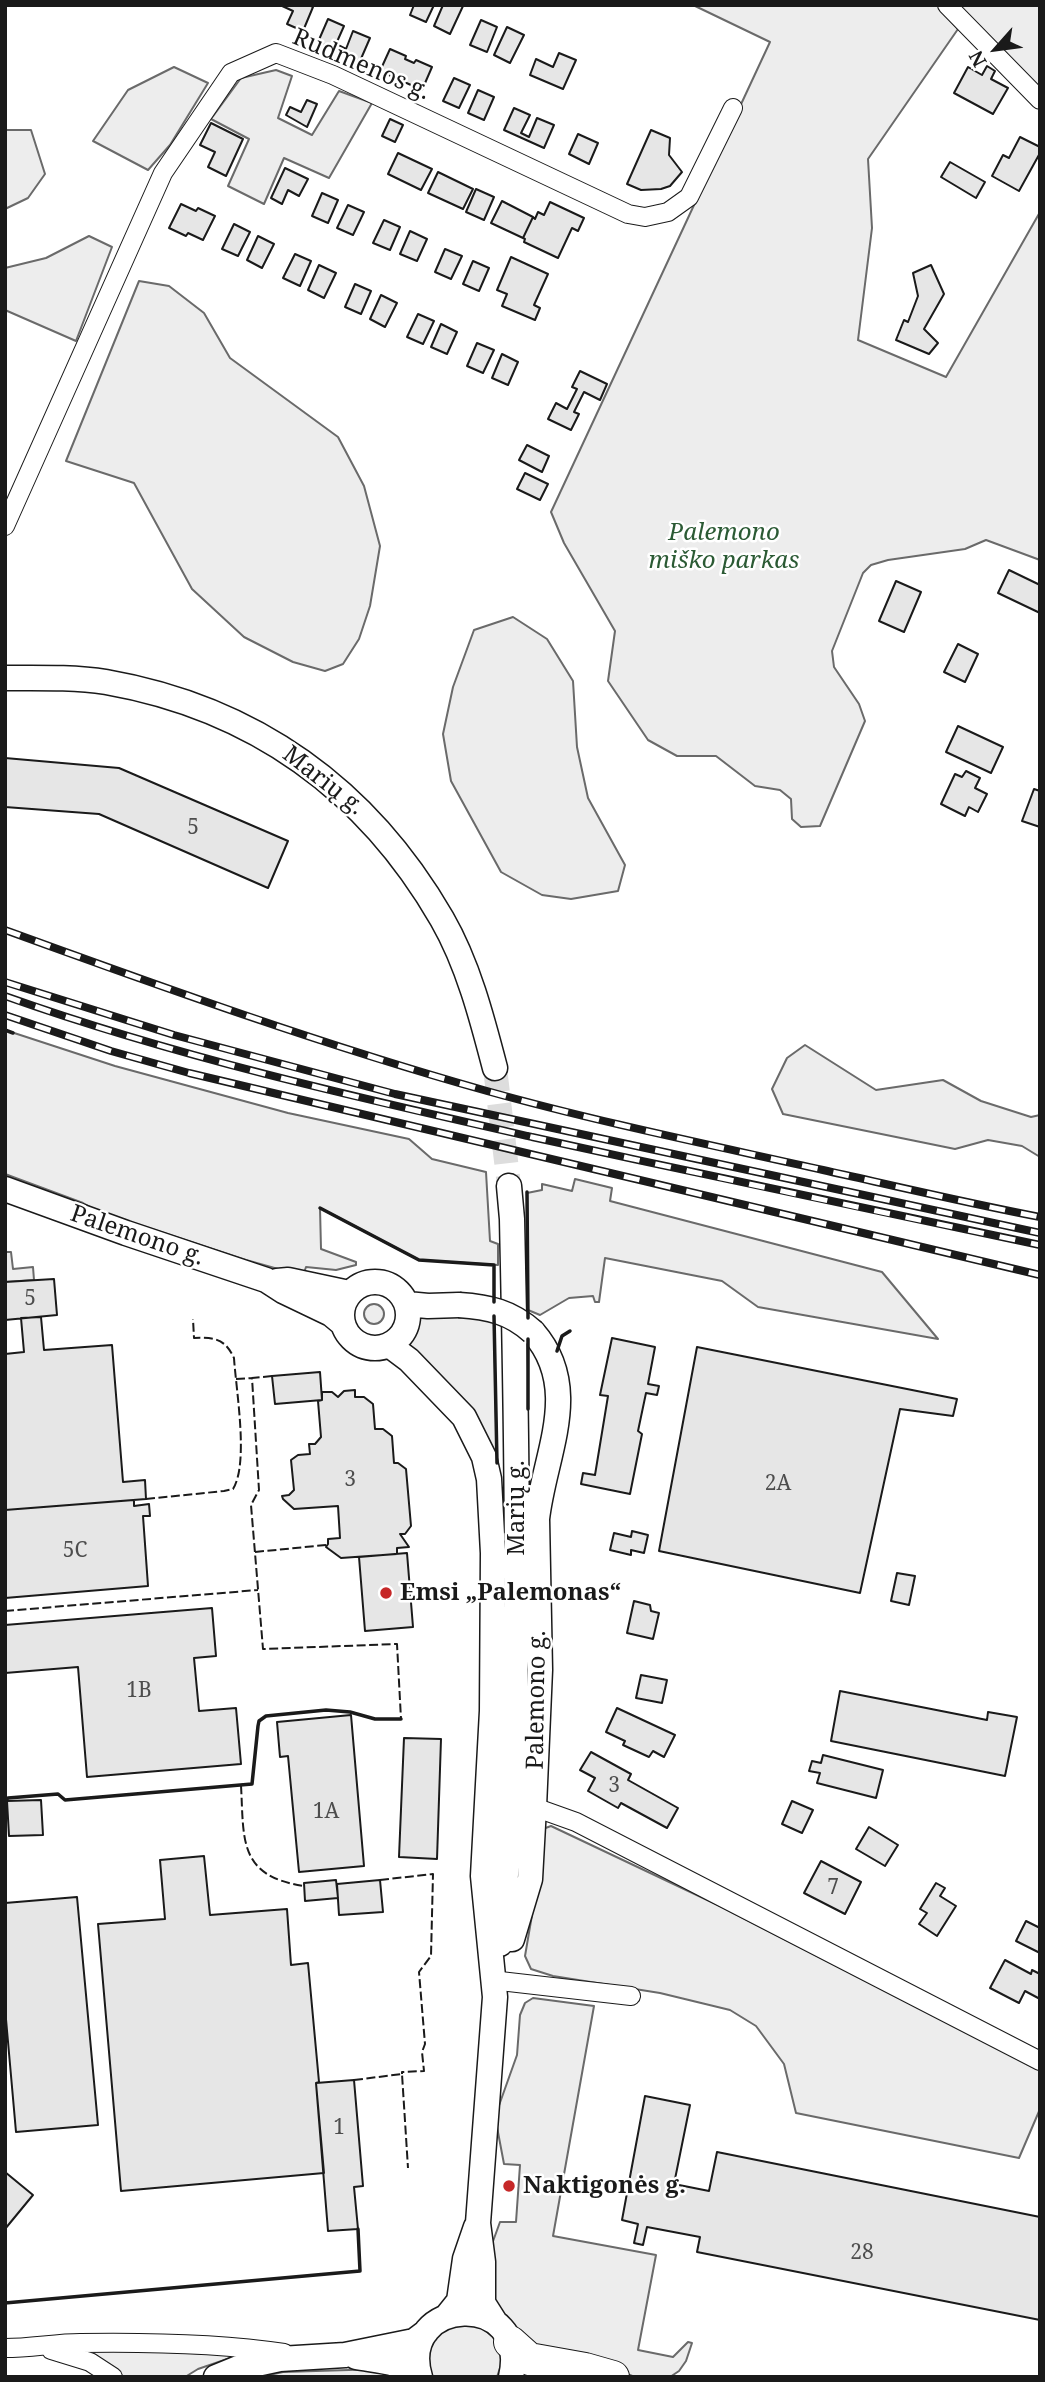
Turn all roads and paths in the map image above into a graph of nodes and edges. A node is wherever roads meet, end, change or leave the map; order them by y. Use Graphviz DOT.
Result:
graph roads {
  1 [pos="947,5"];
  2 [pos="1040,100"];
  3 [pos="733,108"];
  4 [pos="5,525"];
  5 [pos="5,678"];
  6 [pos="495,1069"];
  7 [pos="509,1186"];
  8 [pos="5,1189"];
  9 [pos="269,1282"];
  10 [pos="349,1293"];
  11 [pos="407,1304"];
  12 [pos="342,1324"];
  13 [pos="389,1345"];
  14 [pos="534,1808"];
  15 [pos="498,1989"];
  16 [pos="631,1996"];
  17 [pos="1040,2061"];
  18 [pos="478,2223"];
  19 [pos="447,2316"];
  20 [pos="426,2332"];
  21 [pos="503,2332"];
  22 [pos="5,2348"];
  23 [pos="40,2348"];
  24 [pos="345,2355"];
  25 [pos="301,2356"];
  26 [pos="113,2377"];
  27 [pos="216,2377"];
  28 [pos="419,2377"];
  29 [pos="511,2377"];
  30 [pos="613,2377"];
  1 -- 2 [label="street"];
  3 -- 4 [label="street, Rudmenos g."];
  5 -- 6 [label="street, Marių g."];
  7 -- 15 [label="street, Marių g."];
  8 -- 9 [label="street, Palemono g."];
  9 -- 10 [label="street, Palemono g."];
  9 -- 12 [label="street, Palemono g."];
  10 -- 11 [label="street"];
  10 -- 12 [label="street"];
  11 -- 13 [label="street"];
  11 -- 14 [label="street, Palemono g., bridge"];
  12 -- 13 [label="street, Palemono g."];
  13 -- 15 [label="street, Palemono g."];
  14 -- 15 [label="street, Palemono g."];
  14 -- 17 [label="street"];
  15 -- 16 [label="street"];
  15 -- 18 [label="street, Palemono g."];
  18 -- 19 [label="street, Palemono g."];
  18 -- 21 [label="street, Palemono g."];
  19 -- 20 [label="street"];
  19 -- 21 [label="street"];
  20 -- 24 [label="street"];
  20 -- 28 [label="street"];
  21 -- 29 [label="street, Palemono g."];
  21 -- 30 [label="highway"];
  22 -- 23 [label="street"];
  23 -- 25 [label="street"];
  23 -- 26 [label="street"];
  24 -- 25 [label="street"];
  24 -- 28 [label="street"];
  25 -- 27 [label="street"];
}
